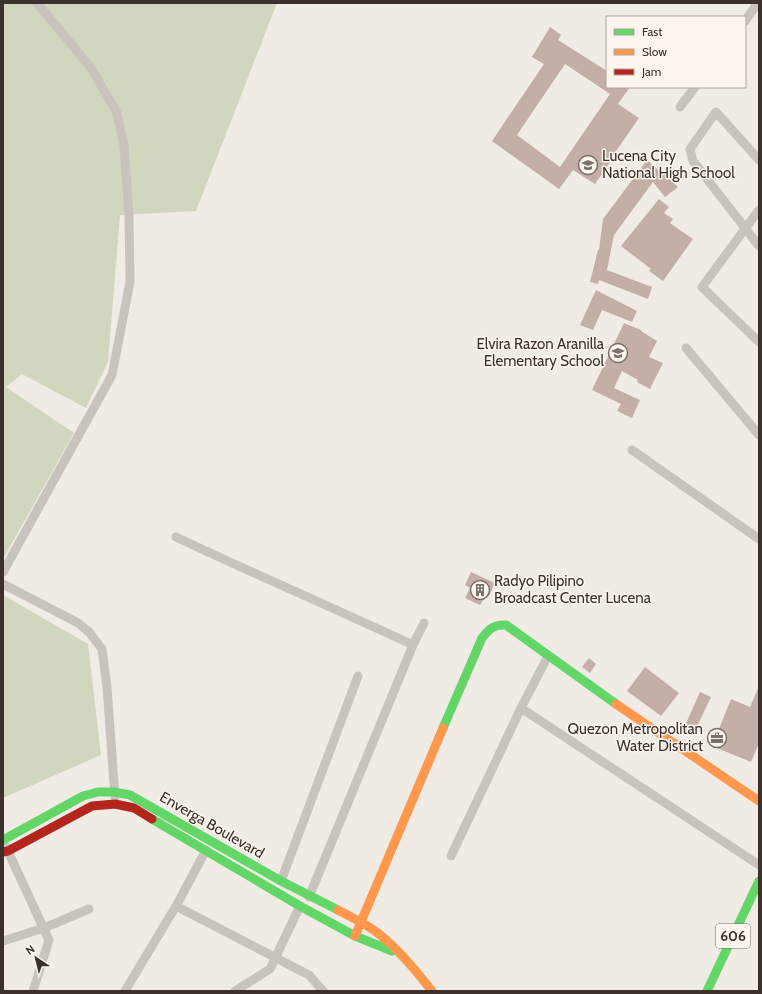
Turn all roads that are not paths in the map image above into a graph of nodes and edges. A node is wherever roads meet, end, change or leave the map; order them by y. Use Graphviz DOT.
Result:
graph roads {
  1 [pos="37,3"];
  2 [pos="758,3"];
  3 [pos="746,20"];
  4 [pos="694,88"];
  5 [pos="680,107"];
  6 [pos="759,160"];
  7 [pos="759,210"];
  8 [pos="746,228"];
  9 [pos="759,246"];
  10 [pos="759,342"];
  11 [pos="686,348"];
  12 [pos="759,435"];
  13 [pos="632,450"];
  14 [pos="176,537"];
  15 [pos="759,539"];
  16 [pos="3,572"];
  17 [pos="3,584"];
  18 [pos="424,623"];
  19 [pos="413,645"];
  20 [pos="548,656"];
  21 [pos="358,676"];
  22 [pos="521,708"];
  23 [pos="114,792"];
  24 [pos="759,801"];
  25 [pos="115,804"];
  26 [pos="3,840"];
  27 [pos="206,850"];
  28 [pos="6,851"];
  29 [pos="452,856"];
  30 [pos="759,865"];
  31 [pos="282,881"];
  32 [pos="759,881"];
  33 [pos="310,896"];
  34 [pos="176,906"];
  35 [pos="300,906"];
  36 [pos="89,909"];
  37 [pos="361,922"];
  38 [pos="44,928"];
  39 [pos="355,936"];
  40 [pos="3,941"];
  41 [pos="397,953"];
  42 [pos="275,958"];
  43 [pos="34,991"];
  44 [pos="125,991"];
  45 [pos="235,991"];
  46 [pos="323,991"];
  47 [pos="432,991"];
  48 [pos="708,991"];
  1 -- 16 [label="street"];
  2 -- 3 [label="street"];
  4 -- 5 [label="street"];
  6 -- 8 [label="street"];
  7 -- 8 [label="street"];
  8 -- 9 [label="street"];
  8 -- 10 [label="street"];
  11 -- 12 [label="street"];
  13 -- 15 [label="street"];
  14 -- 19 [label="street"];
  17 -- 23 [label="street"];
  18 -- 19 [label="street"];
  19 -- 33 [label="street"];
  20 -- 22 [label="street"];
  20 -- 24 [label="street"];
  20 -- 37 [label="street"];
  21 -- 31 [label="street"];
  22 -- 29 [label="street"];
  22 -- 30 [label="street"];
  23 -- 25 [label="street"];
  23 -- 26 [label="street, Enverga Boulevard"];
  23 -- 31 [label="street, Enverga Boulevard"];
  25 -- 27 [label="street, Enverga Boulevard"];
  25 -- 28 [label="street, Enverga Boulevard"];
  26 -- 28 [label="street"];
  27 -- 34 [label="street"];
  27 -- 35 [label="street, Enverga Boulevard"];
  28 -- 38 [label="street"];
  31 -- 33 [label="street, Enverga Boulevard"];
  32 -- 48 [label="street, 606"];
  33 -- 37 [label="street, Enverga Boulevard"];
  34 -- 42 [label="street"];
  34 -- 44 [label="street"];
  35 -- 39 [label="street, Enverga Boulevard"];
  35 -- 42 [label="street"];
  36 -- 38 [label="street"];
  37 -- 39 [label="street"];
  37 -- 41 [label="street, Enverga Boulevard"];
  38 -- 40 [label="street"];
  38 -- 43 [label="street"];
  39 -- 41 [label="street, Enverga Boulevard"];
  41 -- 47 [label="street, Enverga Boulevard"];
  42 -- 45 [label="street"];
  42 -- 46 [label="street"];
}
